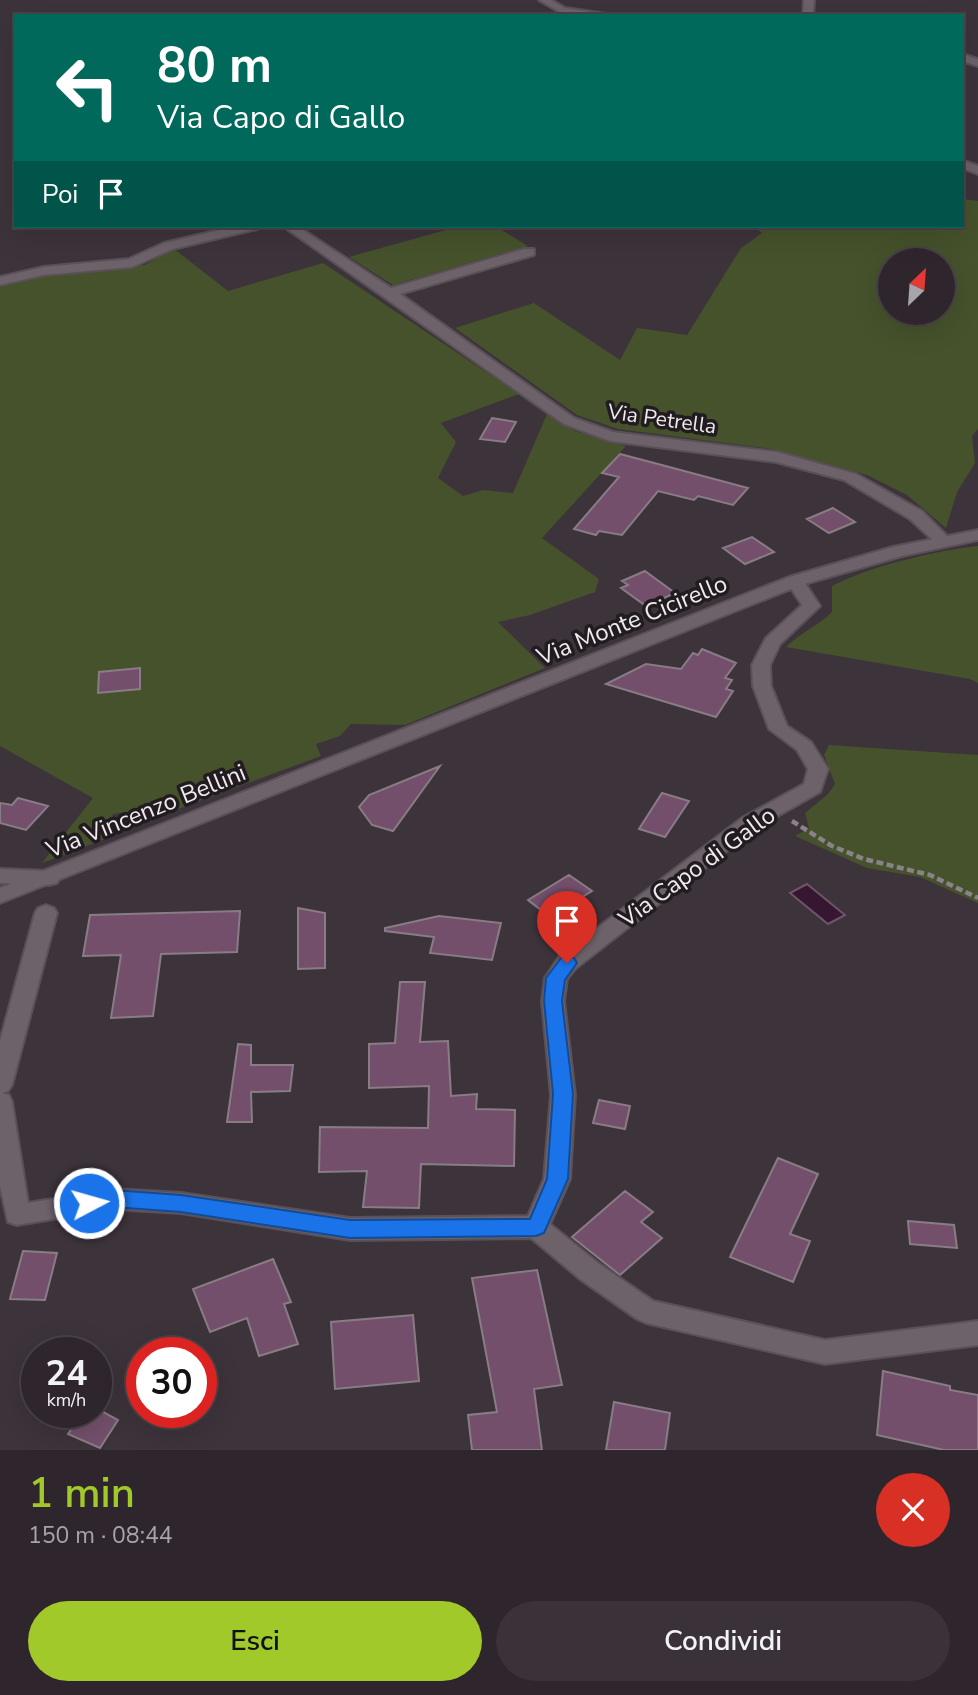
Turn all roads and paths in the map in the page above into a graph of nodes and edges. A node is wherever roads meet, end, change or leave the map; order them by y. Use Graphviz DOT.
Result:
graph roads {
  1 [pos="544,0"];
  2 [pos="594,14"];
  3 [pos="244,228"];
  4 [pos="292,228"];
  5 [pos="529,252"];
  6 [pos="0,281"];
  7 [pos="390,293"];
  8 [pos="978,535"];
  9 [pos="944,541"];
  10 [pos="795,581"];
  11 [pos="311,773"];
  12 [pos="775,808"];
  13 [pos="0,876"];
  14 [pos="49,878"];
  15 [pos="0,897"];
  16 [pos="978,898"];
  17 [pos="46,913"];
  18 [pos="0,1085"];
  19 [pos="0,1102"];
  20 [pos="9,1219"];
  21 [pos="536,1227"];
  22 [pos="978,1333"];
  1 -- 2 [label="street"];
  3 -- 6 [label="street"];
  4 -- 7 [label="street, Via Petrella"];
  5 -- 7 [label="street"];
  7 -- 9 [label="street, Via Petrella"];
  8 -- 9 [label="street, Via Monte Cicirello"];
  9 -- 10 [label="street, Via Monte Cicirello"];
  10 -- 11 [label="street, Via Monte Cicirello"];
  10 -- 12 [label="street, Via Capo di Gallo"];
  11 -- 14 [label="street, Via Vincenzo Bellini"];
  12 -- 16 [label="path"];
  12 -- 21 [label="street, Via Capo di Gallo"];
  13 -- 14 [label="street"];
  14 -- 15 [label="street, Via Vincenzo Bellini"];
  17 -- 18 [label="street"];
  19 -- 20 [label="street"];
  20 -- 21 [label="street"];
  21 -- 22 [label="street"];
}
